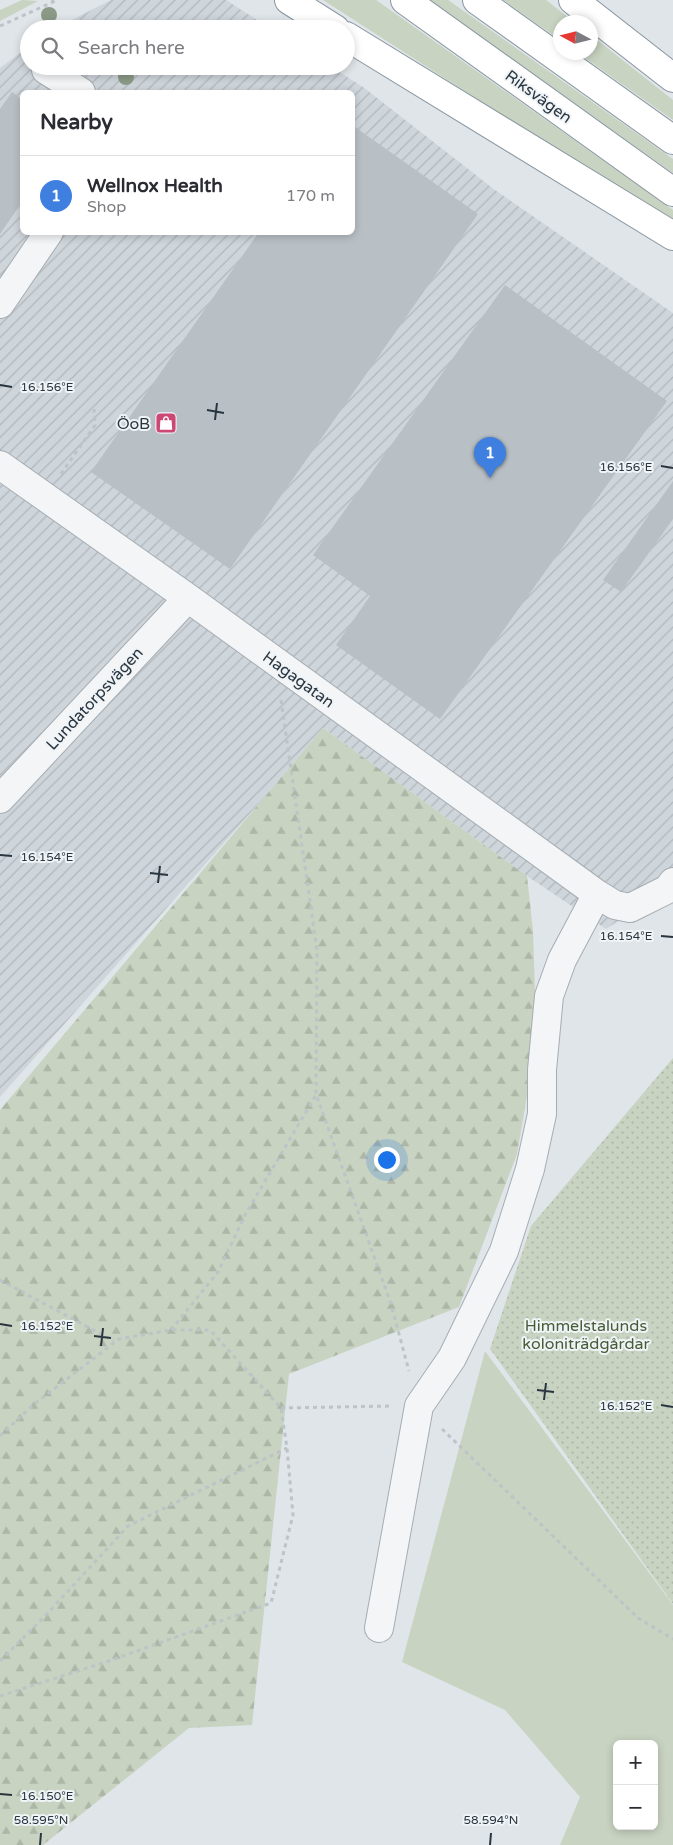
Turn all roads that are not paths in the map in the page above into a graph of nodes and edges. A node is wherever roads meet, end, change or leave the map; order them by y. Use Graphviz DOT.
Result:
graph roads {
  1 [pos="289,0"];
  2 [pos="405,0"];
  3 [pos="477,0"];
  4 [pos="573,0"];
  5 [pos="321,20"];
  6 [pos="355,42"];
  7 [pos="54,75"];
  8 [pos="673,78"];
  9 [pos="78,90"];
  10 [pos="673,140"];
  11 [pos="673,192"];
  12 [pos="47,235"];
  13 [pos="673,236"];
  14 [pos="0,304"];
  15 [pos="0,465"];
  16 [pos="188,598"];
  17 [pos="0,799"];
  18 [pos="673,882"];
  19 [pos="597,894"];
  20 [pos="379,1628"];
  1 -- 5 [label="highway"];
  2 -- 11 [label="highway, Riksvägen"];
  3 -- 10 [label="highway"];
  4 -- 8 [label="highway"];
  6 -- 13 [label="highway"];
  7 -- 9 [label="street"];
  12 -- 14 [label="street"];
  15 -- 16 [label="street, Hagagatan"];
  16 -- 17 [label="street, Lundatorpsvägen"];
  16 -- 19 [label="street, Hagagatan"];
  18 -- 19 [label="street, Hagagatan"];
  19 -- 20 [label="street"];
}
